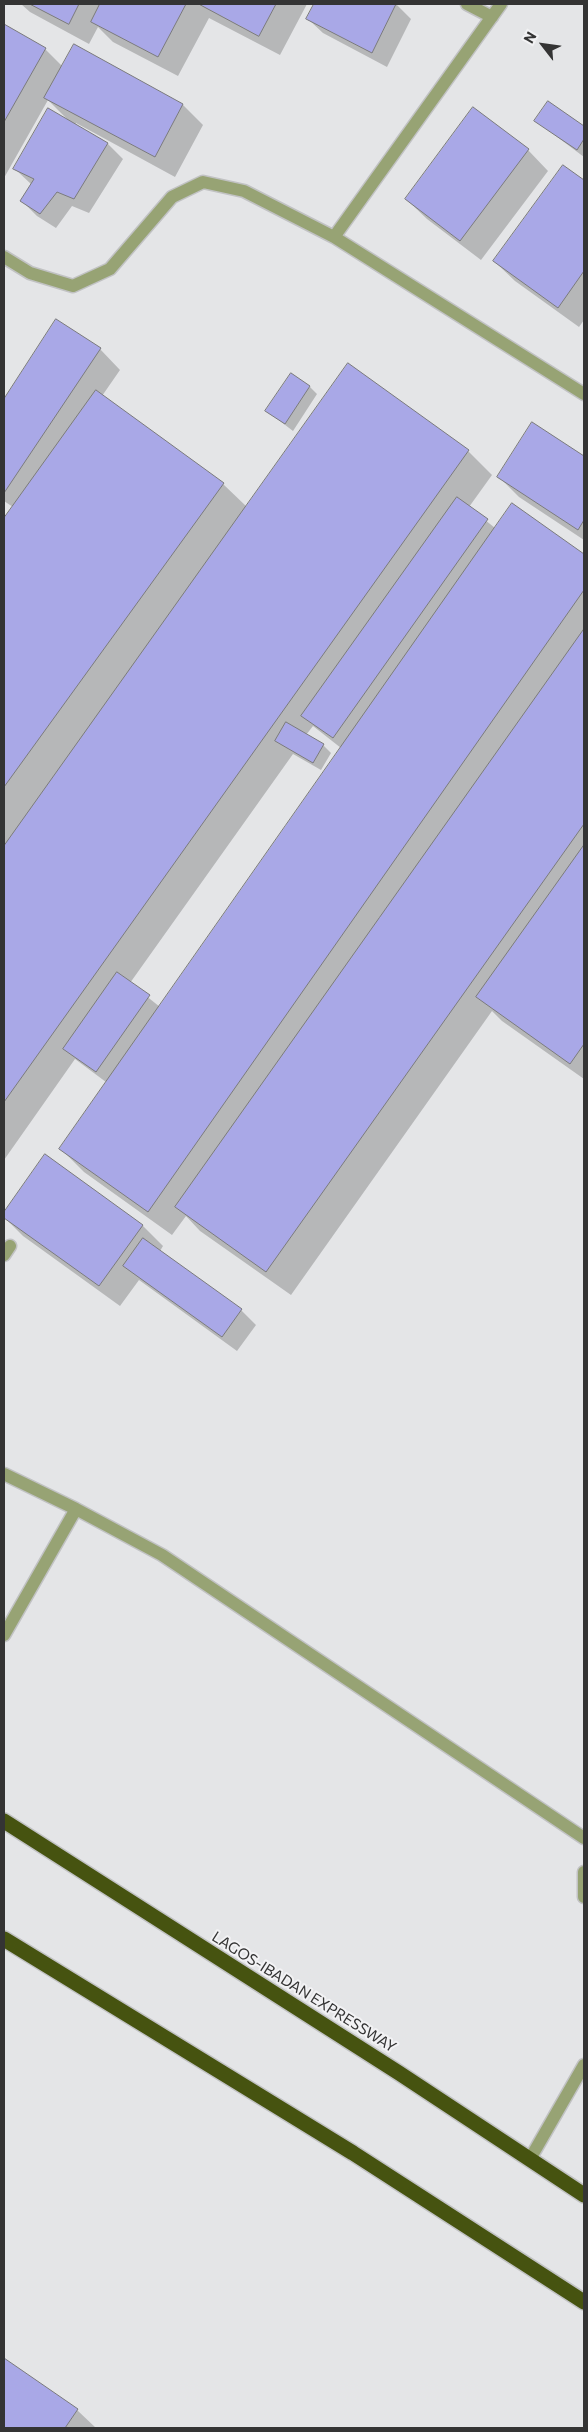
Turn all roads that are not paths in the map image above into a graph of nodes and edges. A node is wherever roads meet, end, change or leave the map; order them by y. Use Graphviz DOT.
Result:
graph roads {
  1 [pos="467,4"];
  2 [pos="501,4"];
  3 [pos="492,17"];
  4 [pos="334,237"];
  5 [pos="4,258"];
  6 [pos="584,394"];
  7 [pos="4,1474"];
  8 [pos="76,1509"];
  9 [pos="4,1634"];
  10 [pos="4,1821"];
  11 [pos="584,1838"];
  12 [pos="584,1872"];
  13 [pos="584,1897"];
  14 [pos="4,1939"];
  15 [pos="584,2065"];
  16 [pos="530,2159"];
  17 [pos="584,2195"];
  18 [pos="584,2302"];
  1 -- 3 [label="street"];
  2 -- 3 [label="street"];
  3 -- 4 [label="street"];
  4 -- 5 [label="street"];
  4 -- 6 [label="street"];
  7 -- 8 [label="street"];
  8 -- 9 [label="street"];
  8 -- 11 [label="street"];
  10 -- 16 [label="highway, LAGOS-IBADAN EXPRESSWAY"];
  12 -- 13 [label="street"];
  14 -- 18 [label="highway"];
  15 -- 16 [label="street"];
  16 -- 17 [label="highway, LAGOS-IBADAN EXPRESSWAY"];
}
